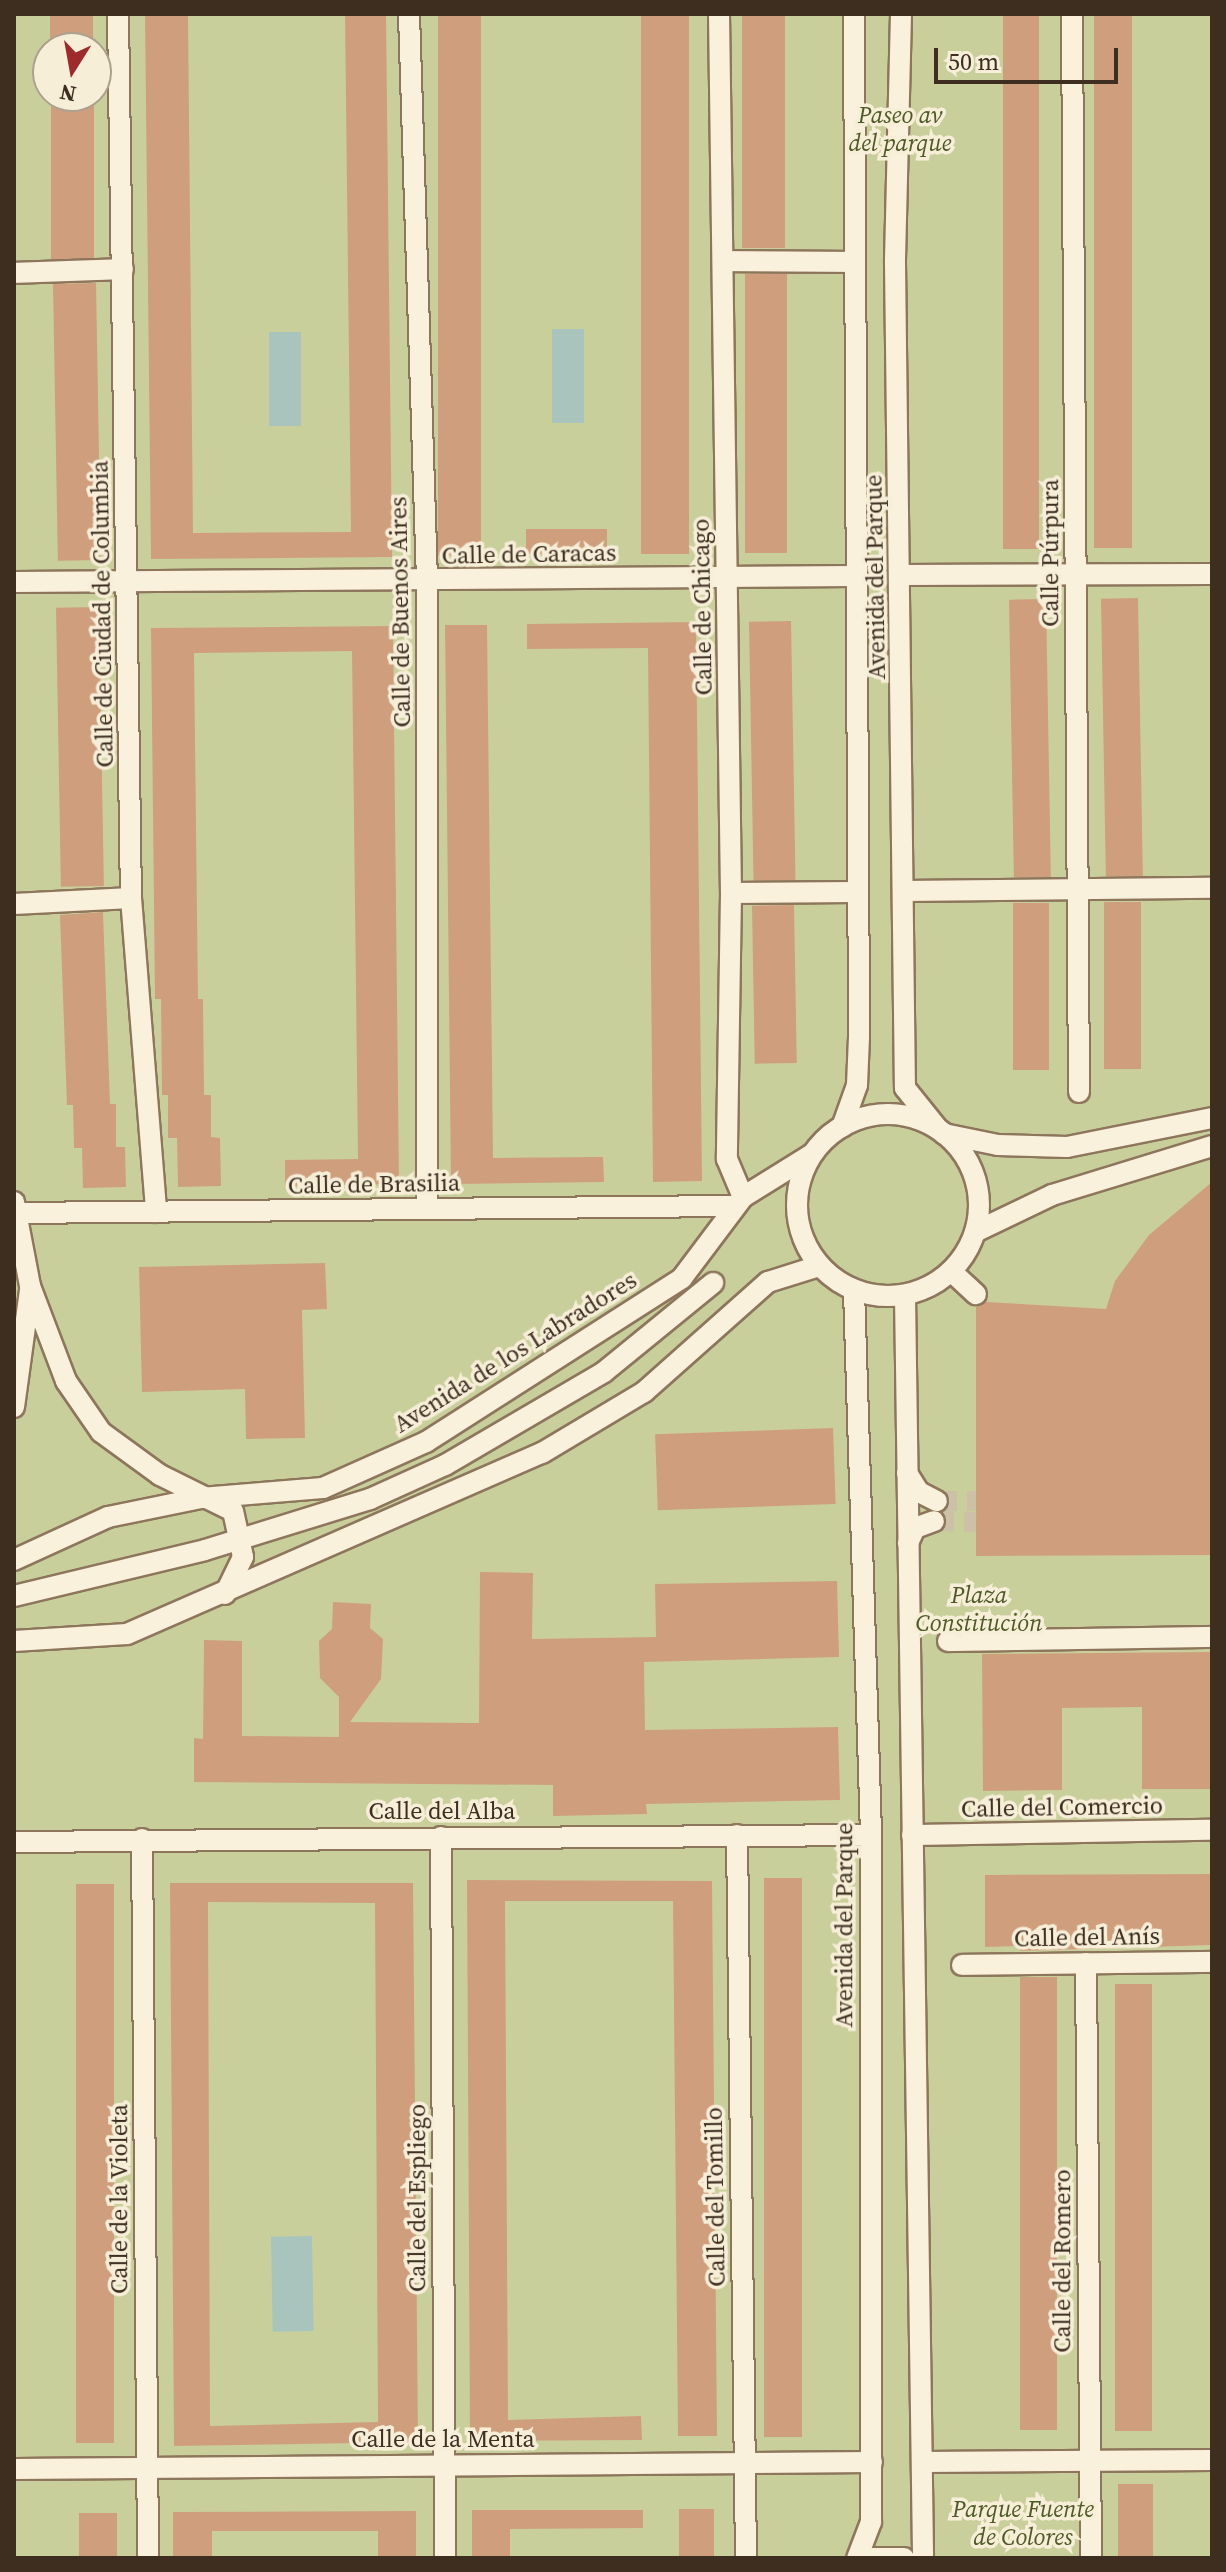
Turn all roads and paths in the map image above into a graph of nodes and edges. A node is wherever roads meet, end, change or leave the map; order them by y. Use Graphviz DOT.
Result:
graph roads {
  1 [pos="118,14"];
  2 [pos="409,14"];
  3 [pos="719,14"];
  4 [pos="854,14"];
  5 [pos="901,14"];
  6 [pos="1072,14"];
  7 [pos="723,261"];
  8 [pos="851,262"];
  9 [pos="123,269"];
  10 [pos="14,273"];
  11 [pos="1076,574"];
  12 [pos="1212,574"];
  13 [pos="902,575"];
  14 [pos="854,576"];
  15 [pos="728,578"];
  16 [pos="128,581"];
  17 [pos="14,582"];
  18 [pos="427,582"];
  19 [pos="1212,888"];
  20 [pos="1078,889"];
  21 [pos="904,891"];
  22 [pos="855,892"];
  23 [pos="731,893"];
  24 [pos="131,898"];
  25 [pos="14,904"];
  26 [pos="1079,1092"];
  27 [pos="1212,1118"];
  28 [pos="842,1127"];
  29 [pos="941,1132"];
  30 [pos="1212,1146"];
  31 [pos="812,1154"];
  32 [pos="738,1202"];
  33 [pos="15,1208"];
  34 [pos="427,1209"];
  35 [pos="156,1212"];
  36 [pos="975,1232"];
  37 [pos="819,1266"];
  38 [pos="951,1271"];
  39 [pos="713,1283"];
  40 [pos="30,1286"];
  41 [pos="854,1290"];
  42 [pos="976,1294"];
  43 [pos="905,1295"];
  44 [pos="14,1407"];
  45 [pos="907,1473"];
  46 [pos="201,1498"];
  47 [pos="239,1540"];
  48 [pos="908,1543"];
  49 [pos="14,1560"];
  50 [pos="225,1594"];
  51 [pos="14,1596"];
  52 [pos="1212,1637"];
  53 [pos="14,1641"];
  54 [pos="948,1641"];
  55 [pos="1212,1830"];
  56 [pos="737,1835"];
  57 [pos="871,1835"];
  58 [pos="912,1835"];
  59 [pos="441,1837"];
  60 [pos="142,1839"];
  61 [pos="14,1842"];
  62 [pos="1212,1962"];
  63 [pos="1086,1963"];
  64 [pos="962,1965"];
  65 [pos="1212,2460"];
  66 [pos="1090,2461"];
  67 [pos="872,2462"];
  68 [pos="923,2462"];
  69 [pos="743,2463"];
  70 [pos="445,2465"];
  71 [pos="147,2466"];
  72 [pos="14,2469"];
  73 [pos="148,2558"];
  74 [pos="445,2558"];
  75 [pos="746,2558"];
  76 [pos="858,2558"];
  77 [pos="904,2558"];
  78 [pos="923,2558"];
  79 [pos="1091,2558"];
  1 -- 9 [label="street, Calle de Ciudad de Columbia"];
  2 -- 18 [label="street, Calle de Buenos Aires"];
  3 -- 7 [label="street, Calle de Chicago"];
  4 -- 8 [label="street, Avenida del Parque"];
  5 -- 13 [label="street, Avenida del Parque"];
  6 -- 11 [label="street, Calle Púrpura"];
  7 -- 8 [label="street"];
  7 -- 15 [label="street, Calle de Chicago"];
  8 -- 14 [label="street, Avenida del Parque"];
  9 -- 10 [label="street"];
  9 -- 16 [label="street, Calle de Ciudad de Columbia"];
  11 -- 12 [label="street"];
  11 -- 13 [label="street"];
  11 -- 20 [label="street, Calle Púrpura"];
  13 -- 21 [label="street, Avenida del Parque"];
  14 -- 15 [label="street, Calle de Caracas"];
  14 -- 22 [label="street, Avenida del Parque"];
  15 -- 18 [label="street, Calle de Caracas"];
  15 -- 23 [label="street, Calle de Chicago"];
  16 -- 17 [label="street, Calle de Caracas"];
  16 -- 18 [label="street, Calle de Caracas"];
  16 -- 24 [label="street, Calle de Ciudad de Columbia"];
  18 -- 34 [label="street, Calle de Buenos Aires"];
  19 -- 20 [label="street"];
  20 -- 21 [label="street"];
  20 -- 26 [label="street, Calle Púrpura"];
  21 -- 29 [label="street, Avenida del Parque"];
  22 -- 23 [label="street"];
  22 -- 28 [label="street, Avenida del Parque"];
  23 -- 32 [label="street, Calle de Chicago"];
  24 -- 25 [label="street"];
  24 -- 35 [label="street, Calle de Ciudad de Columbia"];
  27 -- 29 [label="street"];
  28 -- 29 [label="street"];
  28 -- 31 [label="street"];
  29 -- 36 [label="street"];
  30 -- 36 [label="street"];
  31 -- 32 [label="street, Avenida de los Labradores"];
  31 -- 37 [label="street"];
  32 -- 34 [label="street, Calle de Brasilia"];
  32 -- 46 [label="street, Avenida de los Labradores"];
  33 -- 35 [label="street, Calle de Brasilia"];
  33 -- 40 [label="street"];
  34 -- 35 [label="street, Calle de Brasilia"];
  36 -- 38 [label="street"];
  37 -- 41 [label="street"];
  37 -- 50 [label="street"];
  38 -- 42 [label="street"];
  38 -- 43 [label="street"];
  39 -- 47 [label="street"];
  40 -- 44 [label="street"];
  40 -- 46 [label="street"];
  41 -- 43 [label="street"];
  41 -- 57 [label="street, Avenida del Parque"];
  43 -- 45 [label="street"];
  45 -- 48 [label="street"];
  45 -- 48 [label="street"];
  46 -- 47 [label="street"];
  46 -- 49 [label="street, Avenida de los Labradores"];
  47 -- 50 [label="street"];
  47 -- 51 [label="street"];
  48 -- 58 [label="street"];
  50 -- 53 [label="street"];
  52 -- 54 [label="street"];
  55 -- 58 [label="street, Calle del Comercio"];
  56 -- 57 [label="street, Calle del Alba"];
  56 -- 59 [label="street, Calle del Alba"];
  56 -- 69 [label="street, Calle del Tomillo"];
  57 -- 67 [label="street, Avenida del Parque"];
  58 -- 68 [label="street"];
  59 -- 60 [label="street, Calle del Alba"];
  59 -- 70 [label="street, Calle del Espliego"];
  60 -- 61 [label="street, Calle del Alba"];
  60 -- 71 [label="street, Calle de la Violeta"];
  62 -- 63 [label="street, Calle del Anís"];
  63 -- 64 [label="street, Calle del Anís"];
  63 -- 66 [label="street, Calle del Romero"];
  65 -- 66 [label="street"];
  66 -- 68 [label="street"];
  66 -- 79 [label="street, Calle del Romero"];
  67 -- 69 [label="street, Calle de la Menta"];
  67 -- 76 [label="street, Avenida del Parque"];
  68 -- 78 [label="street"];
  69 -- 70 [label="street, Calle de la Menta"];
  69 -- 75 [label="street, Calle del Tomillo"];
  70 -- 71 [label="street, Calle de la Menta"];
  70 -- 74 [label="street, Calle del Espliego"];
  71 -- 72 [label="street, Calle de la Menta"];
  71 -- 73 [label="street, Calle de la Violeta"];
  76 -- 77 [label="street"];
}
